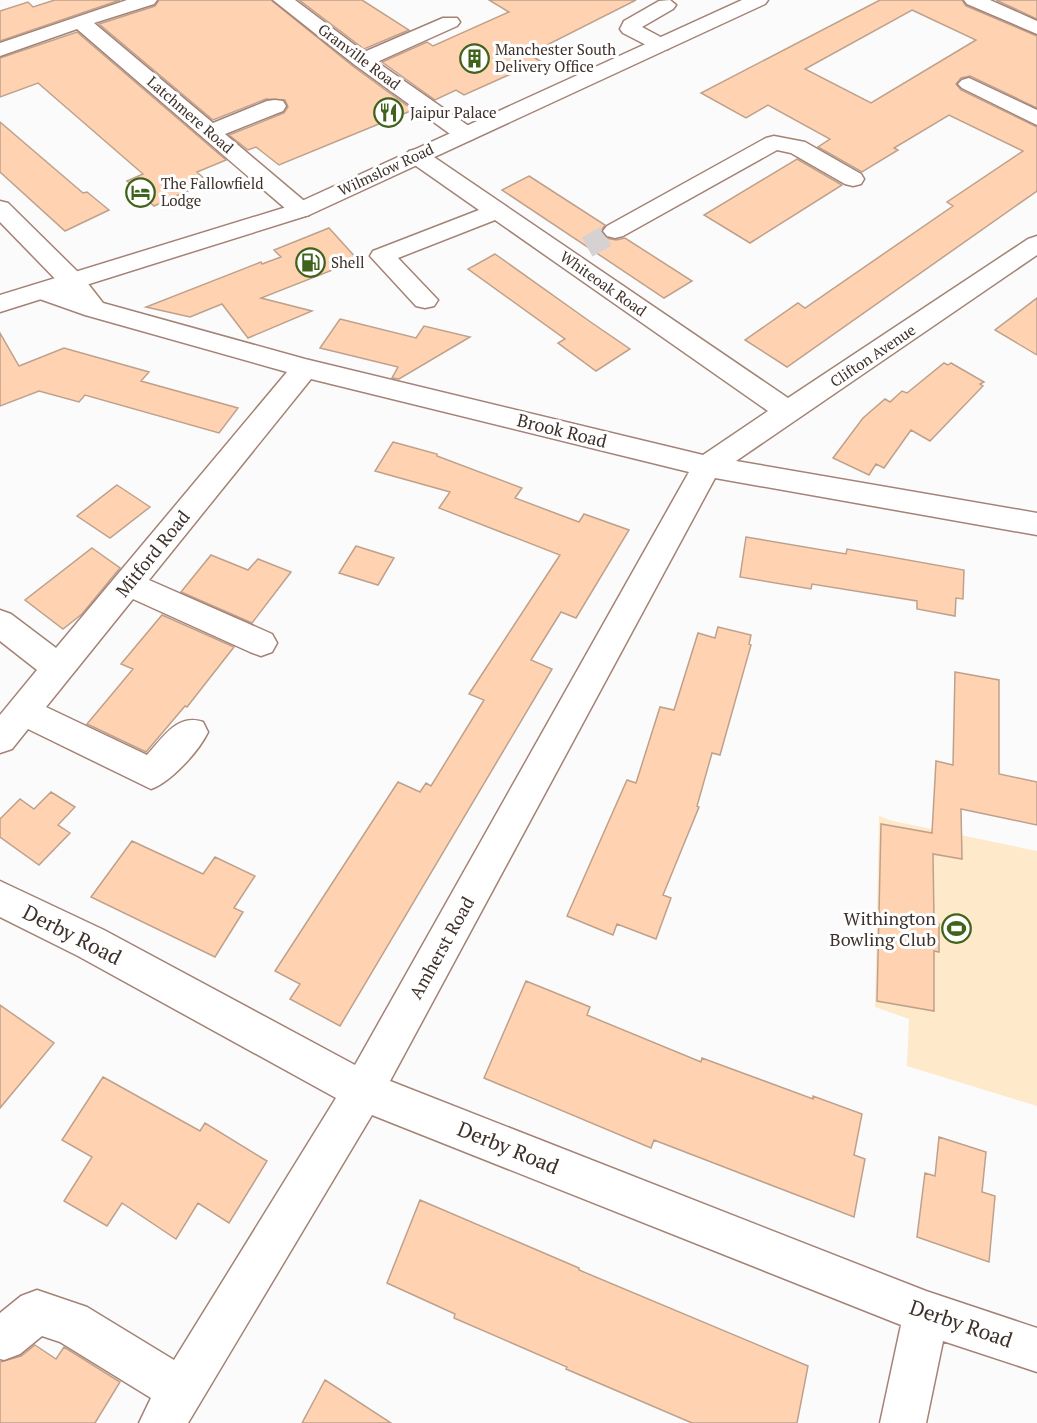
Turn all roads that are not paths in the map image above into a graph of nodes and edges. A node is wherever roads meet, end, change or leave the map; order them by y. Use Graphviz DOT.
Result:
graph roads {
  1 [pos="147,0"];
  2 [pos="283,0"];
  3 [pos="974,0"];
  4 [pos="747,2"];
  5 [pos="666,5"];
  6 [pos="80,21"];
  7 [pos="450,22"];
  8 [pos="1037,28"];
  9 [pos="661,45"];
  10 [pos="0,50"];
  11 [pos="362,61"];
  12 [pos="984,86"];
  13 [pos="275,106"];
  14 [pos="1037,118"];
  15 [pos="210,132"];
  16 [pos="465,134"];
  17 [pos="417,156"];
  18 [pos="853,179"];
  19 [pos="0,208"];
  20 [pos="301,210"];
  21 [pos="497,211"];
  22 [pos="615,231"];
  23 [pos="1037,244"];
  24 [pos="73,282"];
  25 [pos="43,291"];
  26 [pos="425,300"];
  27 [pos="0,304"];
  28 [pos="94,309"];
  29 [pos="305,368"];
  30 [pos="789,412"];
  31 [pos="707,466"];
  32 [pos="1037,524"];
  33 [pos="128,584"];
  34 [pos="0,623"];
  35 [pos="261,643"];
  36 [pos="58,668"];
  37 [pos="23,711"];
  38 [pos="191,732"];
  39 [pos="0,739"];
  40 [pos="0,898"];
  41 [pos="363,1091"];
  42 [pos="926,1314"];
  43 [pos="4,1338"];
  44 [pos="1037,1350"];
  45 [pos="171,1407"];
  46 [pos="903,1423"];
  1 -- 6 [label="street"];
  2 -- 11 [label="street, Granville Road"];
  3 -- 8 [label="street"];
  4 -- 9 [label="street, Wilmslow Road"];
  5 -- 9 [label="street"];
  6 -- 10 [label="street"];
  6 -- 15 [label="street, Latchmere Road"];
  7 -- 11 [label="street"];
  9 -- 16 [label="street, Wilmslow Road"];
  11 -- 16 [label="street, Granville Road"];
  12 -- 14 [label="street"];
  13 -- 15 [label="street"];
  15 -- 20 [label="street, Latchmere Road"];
  16 -- 17 [label="street, Wilmslow Road"];
  17 -- 20 [label="street, Wilmslow Road"];
  17 -- 21 [label="street, Whiteoak Road"];
  18 -- 22 [label="street"];
  19 -- 24 [label="street"];
  20 -- 24 [label="street, Wilmslow Road"];
  21 -- 26 [label="street"];
  21 -- 30 [label="street, Whiteoak Road"];
  23 -- 30 [label="street, Clifton Avenue"];
  24 -- 25 [label="street, Wilmslow Road"];
  24 -- 28 [label="street"];
  25 -- 27 [label="street, Wilmslow Road"];
  25 -- 28 [label="street, Brook Road"];
  28 -- 29 [label="street, Brook Road"];
  29 -- 31 [label="street, Brook Road"];
  29 -- 33 [label="street, Mitford Road"];
  30 -- 31 [label="street, Clifton Avenue"];
  31 -- 32 [label="street, Brook Road"];
  31 -- 41 [label="street, Amherst Road"];
  33 -- 35 [label="street"];
  33 -- 36 [label="street, Mitford Road"];
  34 -- 36 [label="street"];
  36 -- 37 [label="street, Mitford Road"];
  37 -- 38 [label="street"];
  37 -- 39 [label="street, Mitford Road"];
  40 -- 41 [label="street, Derby Road"];
  41 -- 42 [label="street, Derby Road"];
  41 -- 45 [label="street, Amherst Road"];
  42 -- 44 [label="street, Derby Road"];
  42 -- 46 [label="street"];
  43 -- 45 [label="street"];
}
